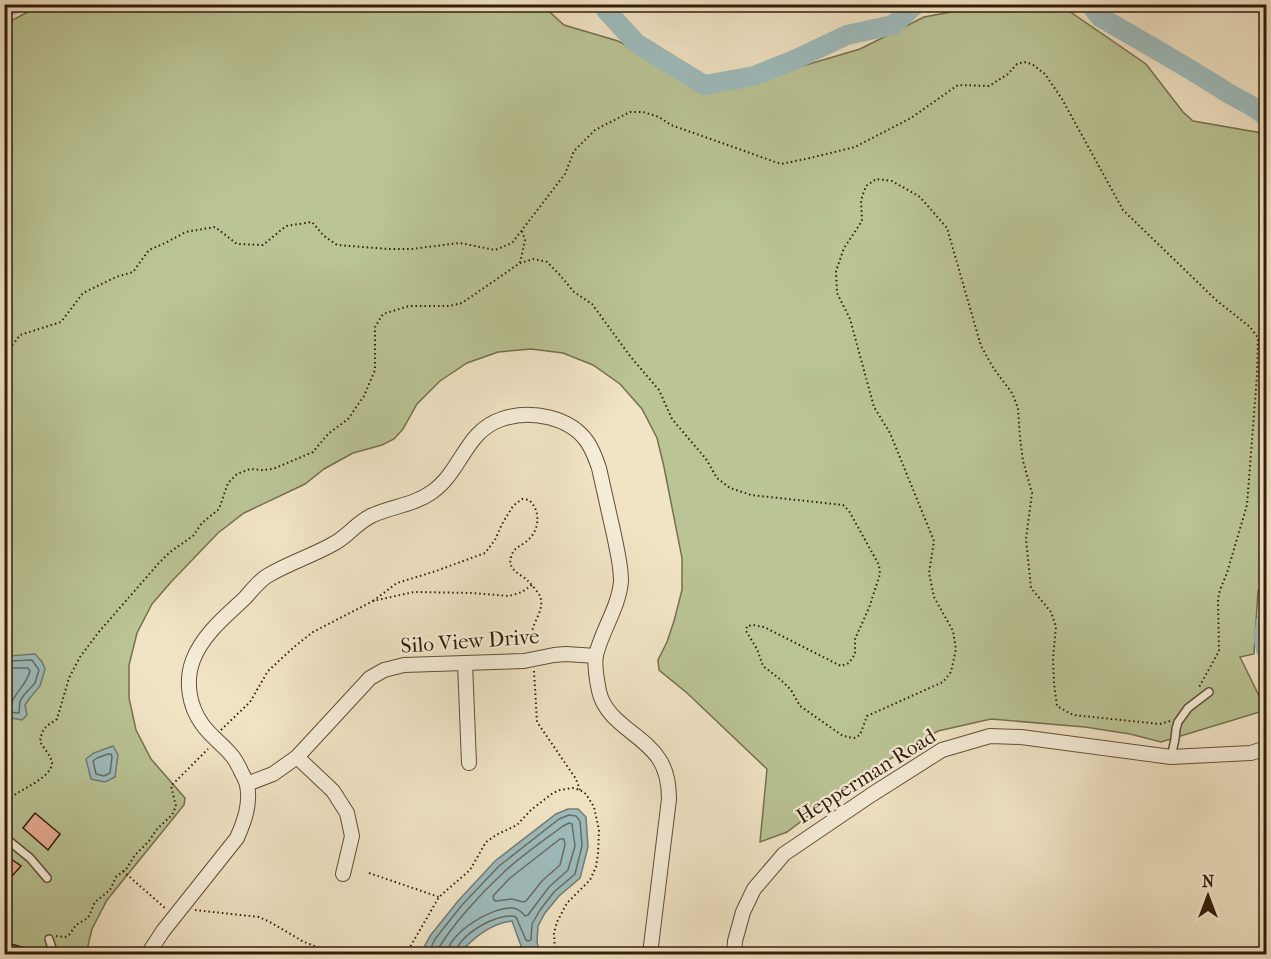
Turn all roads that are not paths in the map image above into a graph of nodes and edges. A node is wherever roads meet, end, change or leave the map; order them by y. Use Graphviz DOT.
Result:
graph roads {
  1 [pos="596,656"];
  2 [pos="465,663"];
  3 [pos="1209,692"];
  4 [pos="1266,748"];
  5 [pos="297,757"];
  6 [pos="1171,757"];
  7 [pos="469,763"];
  8 [pos="247,784"];
  9 [pos="4,837"];
  10 [pos="343,874"];
  11 [pos="47,878"];
  12 [pos="53,937"];
  13 [pos="52,954"];
  14 [pos="148,954"];
  15 [pos="650,954"];
  16 [pos="734,954"];
  1 -- 2 [label="street, Silo View Drive"];
  1 -- 8 [label="street"];
  1 -- 15 [label="street"];
  2 -- 5 [label="street, Silo View Drive"];
  2 -- 7 [label="street"];
  3 -- 6 [label="lane"];
  4 -- 6 [label="street, Hepperman Road"];
  5 -- 8 [label="street, Silo View Drive"];
  5 -- 10 [label="street"];
  6 -- 16 [label="street, Hepperman Road"];
  8 -- 14 [label="street"];
  9 -- 11 [label="lane"];
  12 -- 13 [label="lane"];
}
